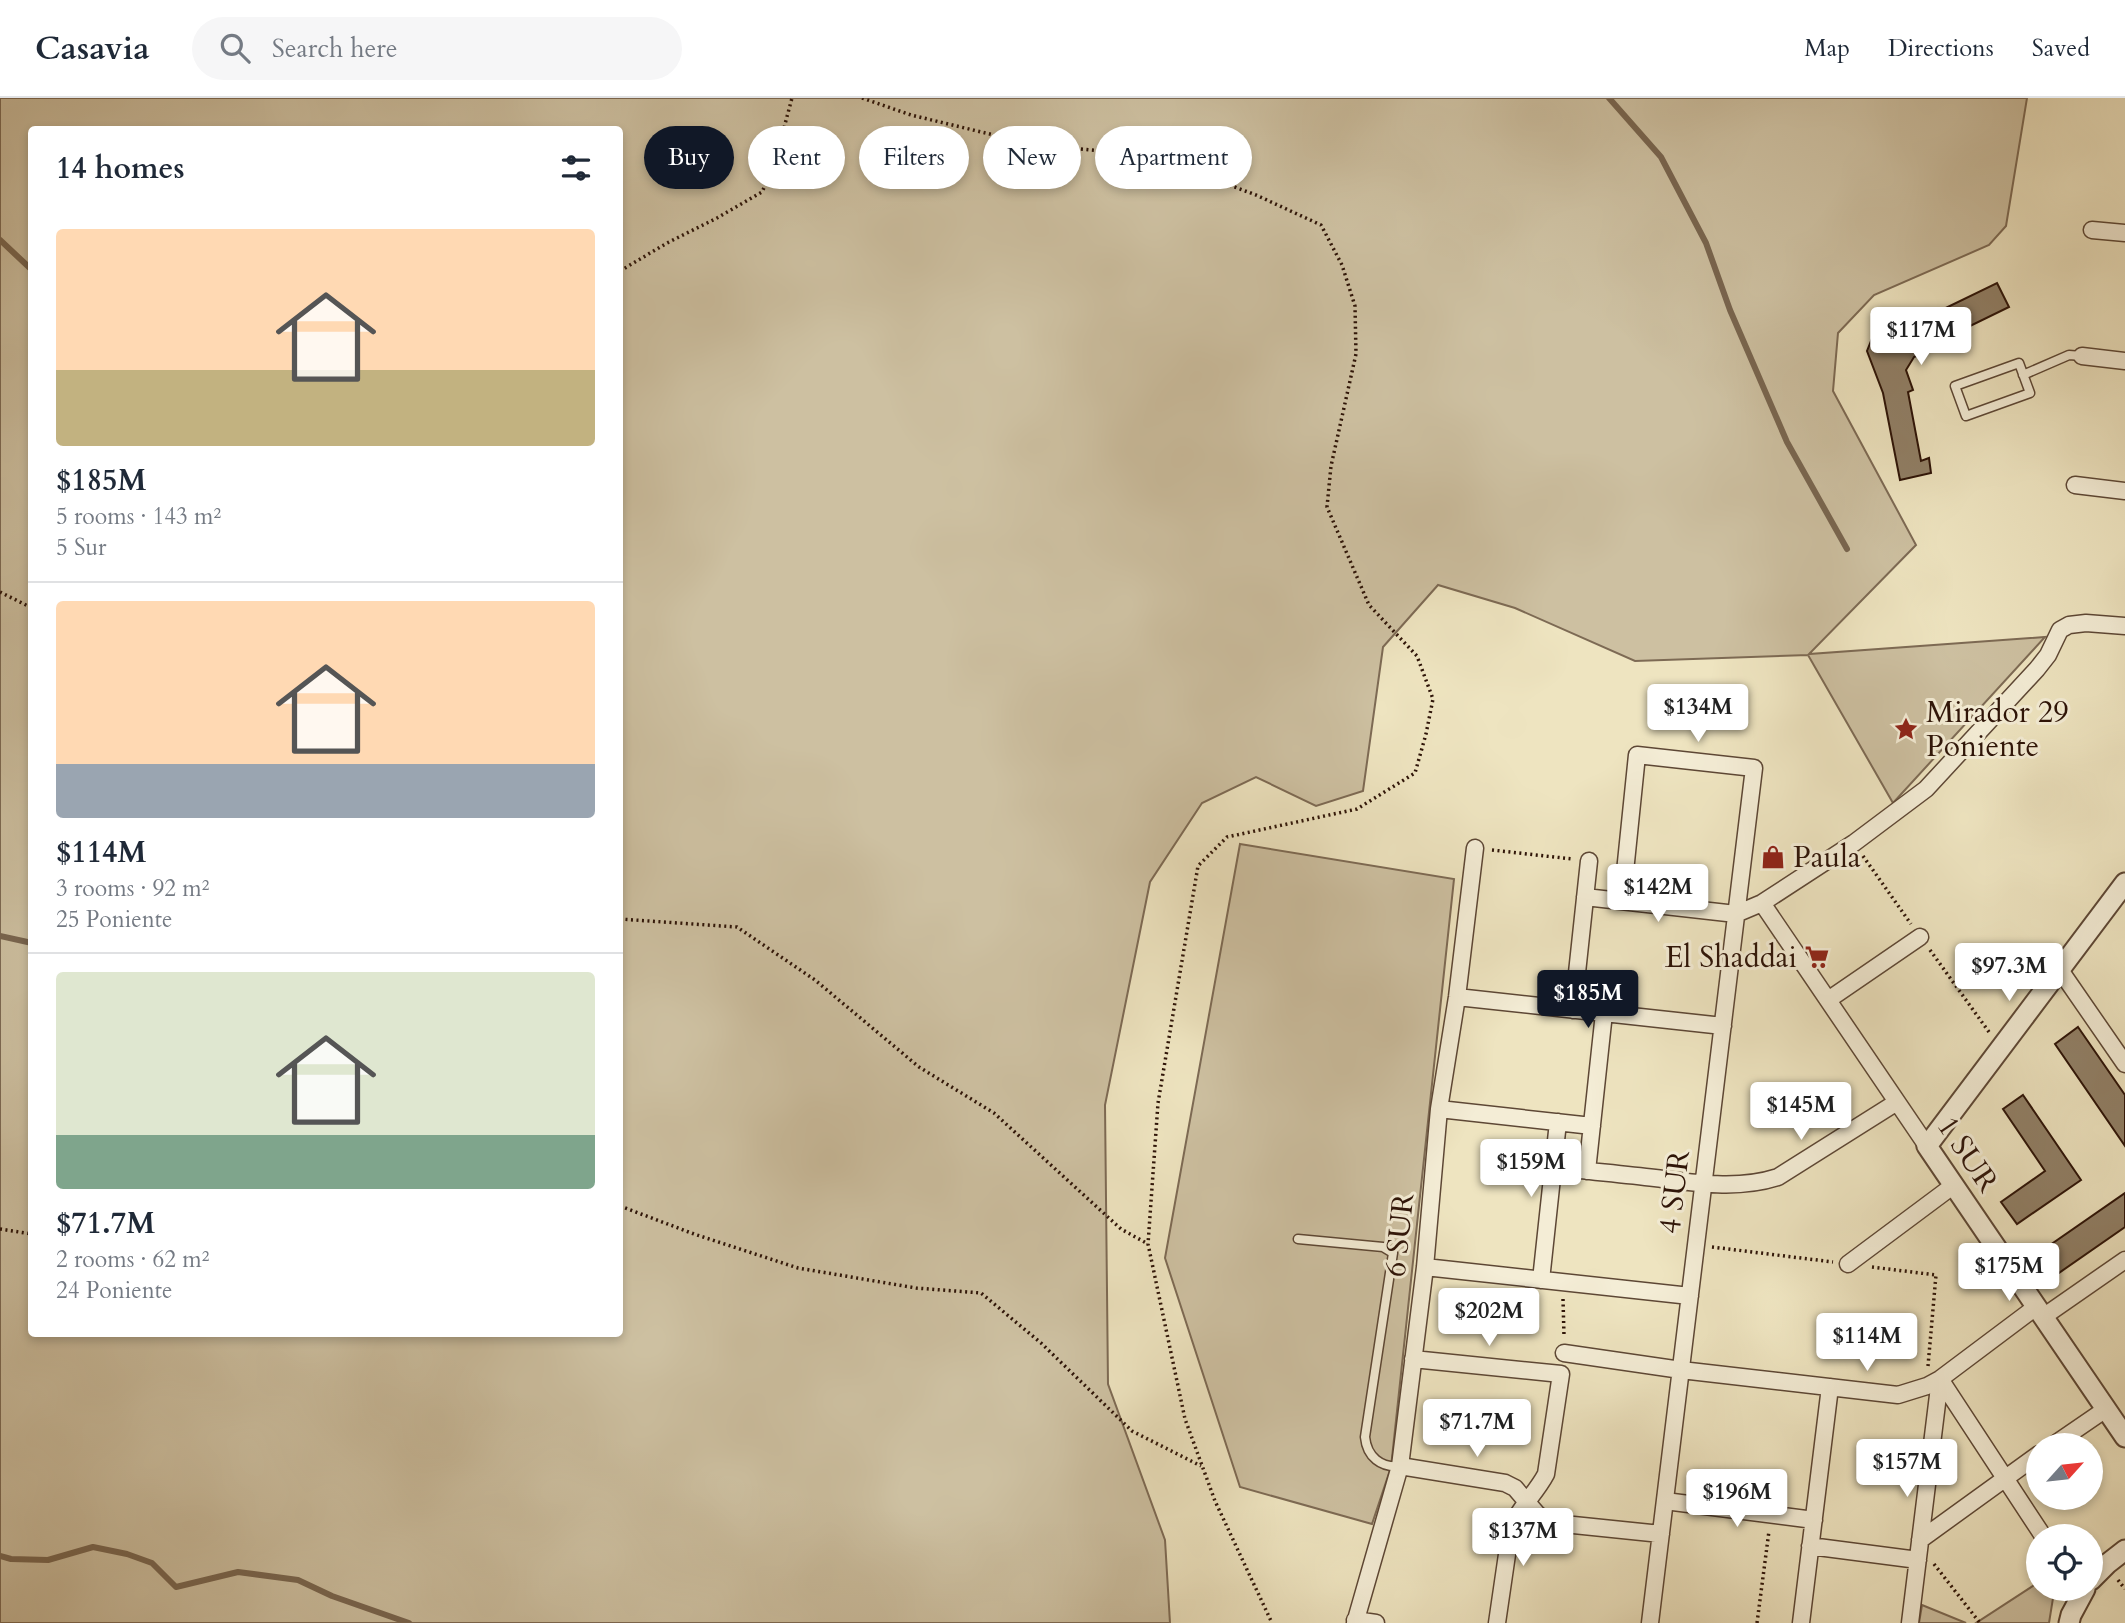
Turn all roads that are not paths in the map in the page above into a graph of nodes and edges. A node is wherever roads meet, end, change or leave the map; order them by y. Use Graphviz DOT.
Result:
graph roads {
  1 [pos="2092,230"];
  2 [pos="2125,233"];
  3 [pos="2082,356"];
  4 [pos="2125,361"];
  5 [pos="2024,374"];
  6 [pos="2076,485"];
  7 [pos="2125,491"];
  8 [pos="2125,626"];
  9 [pos="1475,848"];
  10 [pos="1589,861"];
  11 [pos="2125,883"];
  12 [pos="1585,897"];
  13 [pos="1622,901"];
  14 [pos="1762,903"];
  15 [pos="1736,914"];
  16 [pos="1920,937"];
  17 [pos="2060,970"];
  18 [pos="1457,997"];
  19 [pos="1828,1000"];
  20 [pos="1573,1010"];
  21 [pos="1604,1013"];
  22 [pos="1723,1026"];
  23 [pos="2125,1063"];
  24 [pos="1897,1101"];
  25 [pos="1439,1109"];
  26 [pos="1558,1122"];
  27 [pos="1592,1126"];
  28 [pos="1927,1146"];
  29 [pos="1553,1167"];
  30 [pos="1587,1171"];
  31 [pos="1703,1184"];
  32 [pos="1954,1185"];
  33 [pos="1298,1239"];
  34 [pos="2125,1260"];
  35 [pos="1848,1264"];
  36 [pos="1425,1267"];
  37 [pos="1541,1280"];
  38 [pos="1690,1296"];
  39 [pos="2040,1312"];
  40 [pos="1564,1353"];
  41 [pos="1413,1359"];
  42 [pos="1681,1370"];
  43 [pos="1940,1379"];
  44 [pos="1830,1387"];
  45 [pos="2106,1409"];
  46 [pos="2071,1433"];
  47 [pos="2125,1437"];
  48 [pos="2026,1463"];
  49 [pos="1400,1466"];
  50 [pos="2004,1478"];
  51 [pos="1665,1501"];
  52 [pos="1527,1502"];
  53 [pos="1814,1520"];
  54 [pos="2035,1524"];
  55 [pos="1661,1534"];
  56 [pos="1810,1546"];
  57 [pos="1919,1549"];
  58 [pos="2125,1550"];
  59 [pos="2103,1568"];
  60 [pos="2078,1601"];
  61 [pos="1355,1622"];
  62 [pos="1376,1623"];
  63 [pos="1497,1623"];
  64 [pos="1650,1623"];
  65 [pos="1801,1623"];
  66 [pos="1910,1623"];
  67 [pos="2069,1623"];
  1 -- 2 [label="street"];
  3 -- 4 [label="street"];
  3 -- 5 [label="lane"];
  5 -- 5 [label="lane"];
  6 -- 7 [label="street"];
  8 -- 14 [label="street"];
  9 -- 18 [label="street, 6 SUR"];
  10 -- 12 [label="street"];
  11 -- 17 [label="street"];
  12 -- 13 [label="street"];
  12 -- 20 [label="street"];
  13 -- 15 [label="street"];
  13 -- 15 [label="street, 4 SUR"];
  14 -- 15 [label="street"];
  14 -- 19 [label="street, 1 SUR"];
  15 -- 22 [label="street, 4 SUR"];
  16 -- 19 [label="street"];
  17 -- 23 [label="street"];
  17 -- 28 [label="street"];
  18 -- 20 [label="street"];
  18 -- 25 [label="street, 6 SUR"];
  19 -- 24 [label="street, 1 SUR"];
  20 -- 21 [label="street"];
  21 -- 22 [label="street"];
  21 -- 27 [label="street"];
  22 -- 31 [label="street, 4 SUR"];
  24 -- 28 [label="street, 1 SUR"];
  24 -- 31 [label="street"];
  25 -- 26 [label="street"];
  25 -- 36 [label="street, 6 SUR"];
  26 -- 27 [label="street"];
  26 -- 29 [label="street"];
  27 -- 30 [label="street"];
  28 -- 32 [label="street, 1 SUR"];
  29 -- 30 [label="street"];
  29 -- 37 [label="street"];
  30 -- 31 [label="street"];
  31 -- 38 [label="street, 4 SUR"];
  32 -- 35 [label="street"];
  32 -- 39 [label="street, 1 SUR"];
  33 -- 49 [label="lane"];
  34 -- 39 [label="street"];
  36 -- 37 [label="street"];
  36 -- 41 [label="street, 6 SUR"];
  37 -- 38 [label="street"];
  38 -- 42 [label="street, 4 SUR"];
  39 -- 43 [label="street"];
  39 -- 45 [label="street, 1 SUR"];
  40 -- 42 [label="street"];
  41 -- 49 [label="street, 6 SUR"];
  41 -- 52 [label="street"];
  42 -- 44 [label="street"];
  42 -- 51 [label="street, 4 SUR"];
  43 -- 44 [label="street"];
  43 -- 50 [label="street"];
  43 -- 57 [label="street"];
  44 -- 53 [label="street"];
  45 -- 46 [label="street"];
  45 -- 47 [label="street, 1 SUR"];
  48 -- 50 [label="street"];
  49 -- 52 [label="street"];
  49 -- 61 [label="street, 6 SUR"];
  50 -- 54 [label="street"];
  50 -- 57 [label="street"];
  51 -- 53 [label="street"];
  51 -- 55 [label="street, 4 SUR"];
  52 -- 55 [label="street"];
  52 -- 63 [label="street"];
  53 -- 56 [label="street"];
  55 -- 64 [label="street, 4 SUR"];
  56 -- 57 [label="street"];
  56 -- 65 [label="street"];
  57 -- 66 [label="street"];
  58 -- 59 [label="street"];
  60 -- 67 [label="street"];
  61 -- 62 [label="street"];
}
